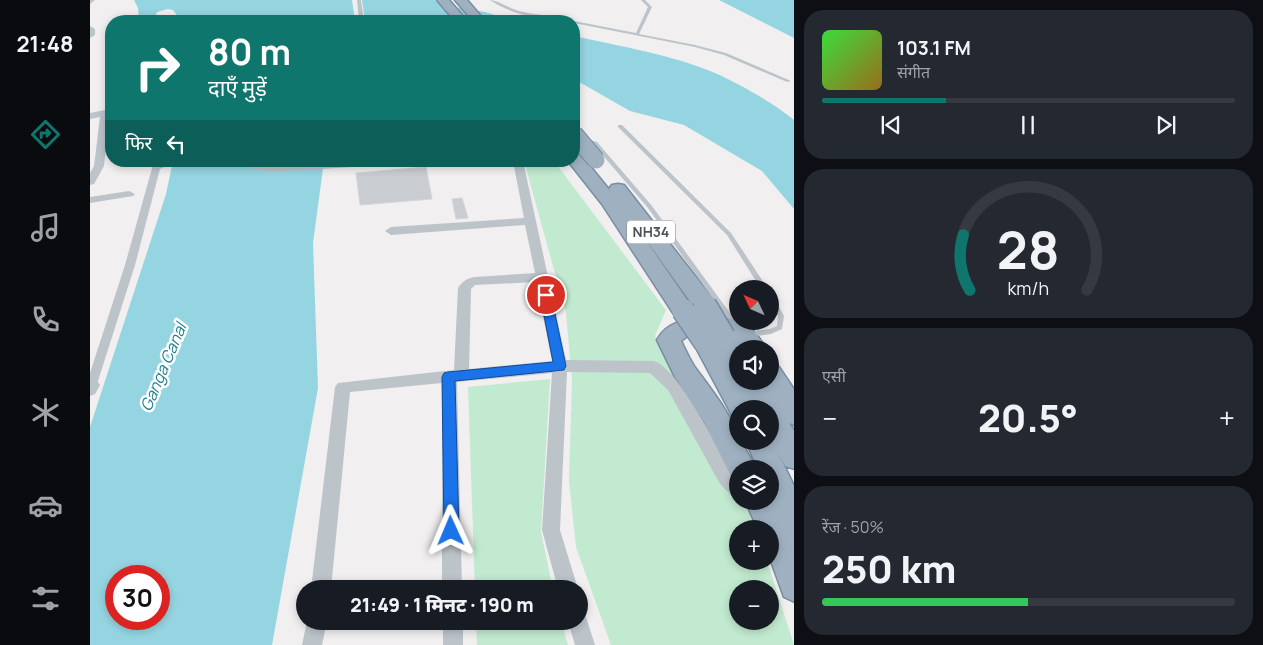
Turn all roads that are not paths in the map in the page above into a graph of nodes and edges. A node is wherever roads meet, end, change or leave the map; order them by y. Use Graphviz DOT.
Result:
graph roads {
  1 [pos="359,0"];
  2 [pos="443,0"];
  3 [pos="461,0"];
  4 [pos="492,0"];
  5 [pos="643,0"];
  6 [pos="361,15"];
  7 [pos="456,15"];
  8 [pos="474,15"];
  9 [pos="534,15"];
  10 [pos="580,23"];
  11 [pos="90,29"];
  12 [pos="638,33"];
  13 [pos="90,35"];
  14 [pos="789,80"];
  15 [pos="105,114"];
  16 [pos="90,116"];
  17 [pos="620,126"];
  18 [pos="580,143"];
  19 [pos="105,151"];
  20 [pos="95,162"];
  21 [pos="584,162"];
  22 [pos="156,167"];
  23 [pos="253,167"];
  24 [pos="293,167"];
  25 [pos="519,167"];
  26 [pos="90,182"];
  27 [pos="129,194"];
  28 [pos="90,200"];
  29 [pos="530,221"];
  30 [pos="391,231"];
  31 [pos="542,277"];
  32 [pos="760,280"];
  33 [pos="779,314"];
  34 [pos="779,327"];
  35 [pos="773,330"];
  36 [pos="733,338"];
  37 [pos="560,366"];
  38 [pos="455,376"];
  39 [pos="91,386"];
  40 [pos="779,389"];
  41 [pos="741,400"];
  42 [pos="794,414"];
  43 [pos="779,431"];
  44 [pos="762,450"];
  45 [pos="794,457"];
  46 [pos="737,460"];
  47 [pos="729,481"];
  48 [pos="760,510"];
  49 [pos="768,510"];
  50 [pos="786,528"];
  51 [pos="322,580"];
  52 [pos="452,580"];
  53 [pos="565,580"];
  54 [pos="794,586"];
  55 [pos="314,630"];
  56 [pos="452,630"];
  57 [pos="581,630"];
  58 [pos="312,645"];
  59 [pos="453,645"];
  60 [pos="585,645"];
  1 -- 6 [label="street"];
  2 -- 7 [label="highway"];
  3 -- 8 [label="highway"];
  4 -- 9 [label="lane"];
  5 -- 12 [label="lane"];
  10 -- 12 [label="lane"];
  11 -- 13 [label="street"];
  12 -- 14 [label="lane"];
  15 -- 16 [label="street"];
  17 -- 32 [label="lane"];
  18 -- 36 [label="lane"];
  19 -- 20 [label="street"];
  20 -- 26 [label="street"];
  21 -- 36 [label="highway, NH34, bridge"];
  21 -- 36 [label="highway, NH34, bridge"];
  22 -- 39 [label="street"];
  23 -- 24 [label="street"];
  25 -- 29 [label="street"];
  27 -- 28 [label="street"];
  29 -- 30 [label="street"];
  29 -- 31 [label="street"];
  31 -- 37 [label="street"];
  31 -- 38 [label="street"];
  33 -- 34 [label="lane"];
  35 -- 36 [label="lane"];
  36 -- 41 [label="highway, NH34"];
  36 -- 46 [label="highway"];
  37 -- 38 [label="street"];
  37 -- 47 [label="street"];
  37 -- 53 [label="street"];
  38 -- 51 [label="street"];
  38 -- 52 [label="street"];
  40 -- 42 [label="highway"];
  43 -- 45 [label="highway"];
  44 -- 50 [label="highway"];
  48 -- 50 [label="street"];
  49 -- 50 [label="highway"];
  50 -- 54 [label="highway"];
  55 -- 58 [label="street"];
  56 -- 59 [label="street"];
  57 -- 60 [label="street"];
}
